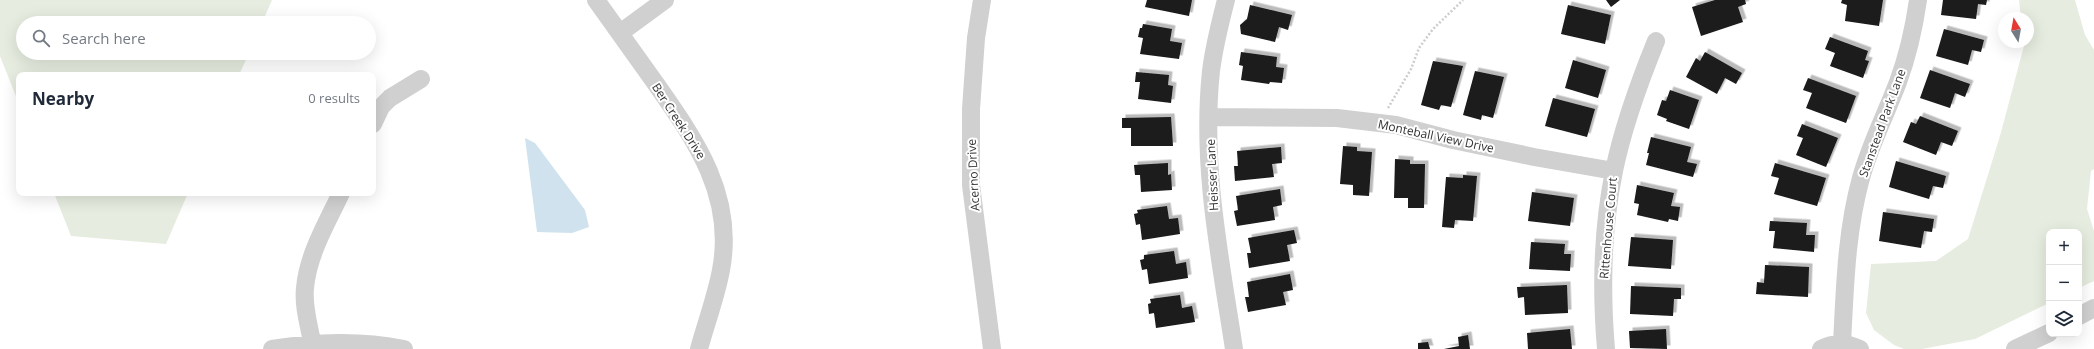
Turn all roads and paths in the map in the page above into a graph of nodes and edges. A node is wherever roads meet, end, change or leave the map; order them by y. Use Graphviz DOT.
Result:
graph roads {
  1 [pos="596,0"];
  2 [pos="665,0"];
  3 [pos="982,0"];
  4 [pos="1226,0"];
  5 [pos="1464,0"];
  6 [pos="1918,0"];
  7 [pos="620,33"];
  8 [pos="1656,41"];
  9 [pos="421,79"];
  10 [pos="1387,108"];
  11 [pos="1210,117"];
  12 [pos="376,118"];
  13 [pos="1614,171"];
  14 [pos="340,196"];
  15 [pos="2094,308"];
  16 [pos="2082,314"];
  17 [pos="2046,334"];
  18 [pos="312,342"];
  19 [pos="1842,343"];
  20 [pos="272,349"];
  21 [pos="404,349"];
  22 [pos="699,349"];
  23 [pos="992,349"];
  24 [pos="1234,349"];
  25 [pos="1606,349"];
  26 [pos="1821,349"];
  27 [pos="1860,349"];
  28 [pos="2015,349"];
  1 -- 7 [label="street, Ber Creek Drive"];
  2 -- 7 [label="street"];
  3 -- 23 [label="street, Acerno Drive"];
  4 -- 11 [label="street, Heisser Lane"];
  5 -- 10 [label="path"];
  6 -- 19 [label="street, Stanstead Park Lane"];
  7 -- 22 [label="street, Ber Creek Drive"];
  8 -- 13 [label="street, Rittenhouse Court"];
  9 -- 12 [label="street"];
  11 -- 13 [label="street, Monteball View Drive"];
  11 -- 24 [label="street, Heisser Lane"];
  13 -- 25 [label="street, Rittenhouse Court"];
  14 -- 18 [label="street"];
  15 -- 16 [label="street"];
  17 -- 28 [label="street"];
  18 -- 20 [label="street"];
  18 -- 21 [label="street"];
  19 -- 26 [label="street"];
  19 -- 27 [label="street"];
}
